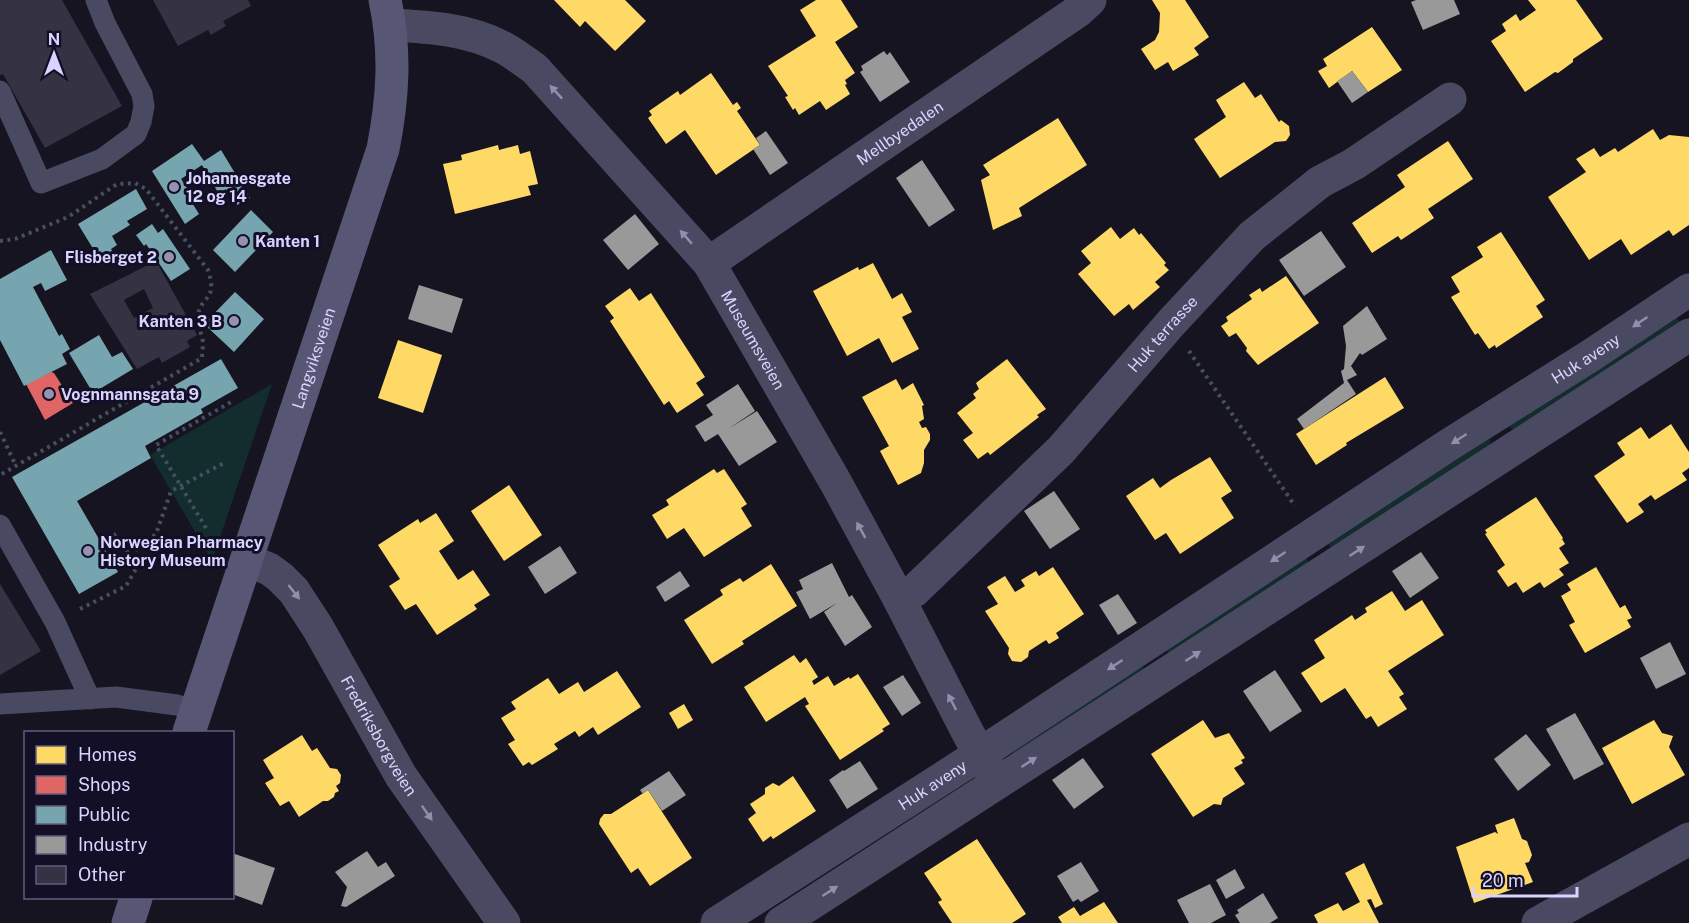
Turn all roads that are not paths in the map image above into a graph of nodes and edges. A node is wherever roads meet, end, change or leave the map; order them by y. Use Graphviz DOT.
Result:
graph roads {
  1 [pos="96,0"];
  2 [pos="1089,0"];
  3 [pos="387,12"];
  4 [pos="0,91"];
  5 [pos="1450,99"];
  6 [pos="709,263"];
  7 [pos="1686,299"];
  8 [pos="1689,334"];
  9 [pos="1490,418"];
  10 [pos="1512,451"];
  11 [pos="0,525"];
  12 [pos="1304,526"];
  13 [pos="247,560"];
  14 [pos="1330,568"];
  15 [pos="899,599"];
  16 [pos="1147,643"];
  17 [pos="1166,674"];
  18 [pos="90,699"];
  19 [pos="0,704"];
  20 [pos="193,722"];
  21 [pos="980,754"];
  22 [pos="998,782"];
  23 [pos="1689,839"];
  24 [pos="135,899"];
  25 [pos="128,923"];
  26 [pos="504,923"];
  27 [pos="717,923"];
  28 [pos="781,923"];
  29 [pos="1538,923"];
  1 -- 4 [label="lane"];
  2 -- 6 [label="street, Mellbyedalen"];
  6 -- 3 [label="street, Museumsveien, one-way"];
  3 -- 13 [label="street, Langviksveien"];
  5 -- 15 [label="street, Huk terrasse"];
  15 -- 6 [label="street, Museumsveien, one-way"];
  7 -- 9 [label="street, Huk aveny, one-way"];
  8 -- 10 [label="street, Huk aveny"];
  9 -- 10 [label="street"];
  9 -- 12 [label="street, Huk aveny, one-way"];
  14 -- 10 [label="street, Huk aveny, one-way"];
  11 -- 18 [label="lane"];
  12 -- 14 [label="street"];
  12 -- 16 [label="street, Huk aveny, one-way"];
  13 -- 20 [label="street, Langviksveien"];
  13 -- 26 [label="street, Fredriksborgveien, one-way"];
  17 -- 14 [label="street, Huk aveny, one-way"];
  21 -- 15 [label="street, Museumsveien, one-way"];
  16 -- 17 [label="street"];
  16 -- 21 [label="street, Huk aveny, one-way"];
  22 -- 17 [label="street, Huk aveny, one-way"];
  18 -- 19 [label="lane, Langviksveien"];
  18 -- 20 [label="lane, Langviksveien"];
  21 -- 22 [label="street, Museumsveien"];
  21 -- 27 [label="street, Huk aveny"];
  28 -- 22 [label="street, Huk aveny, one-way"];
  23 -- 29 [label="street"];
  24 -- 25 [label="street"];
}
